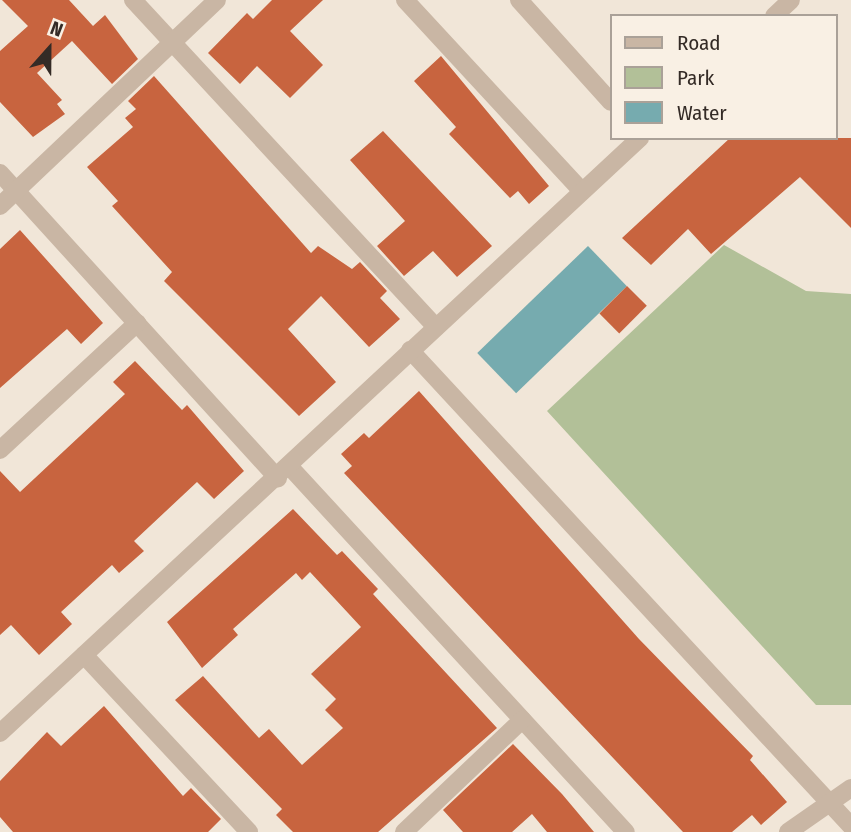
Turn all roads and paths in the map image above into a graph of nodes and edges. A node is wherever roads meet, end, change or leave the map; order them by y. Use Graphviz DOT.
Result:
graph roads {
  1 [pos="132,0"];
  2 [pos="217,0"];
  3 [pos="405,0"];
  4 [pos="519,0"];
  5 [pos="791,0"];
  6 [pos="776,14"];
  7 [pos="172,42"];
  8 [pos="610,101"];
  9 [pos="638,140"];
  10 [pos="0,173"];
  11 [pos="16,191"];
  12 [pos="583,191"];
  13 [pos="0,206"];
  14 [pos="137,323"];
  15 [pos="436,327"];
  16 [pos="410,350"];
  17 [pos="0,450"];
  18 [pos="284,473"];
  19 [pos="84,655"];
  20 [pos="522,720"];
  21 [pos="0,733"];
  22 [pos="851,788"];
  23 [pos="830,803"];
  24 [pos="851,826"];
  25 [pos="249,832"];
  26 [pos="404,832"];
  27 [pos="626,832"];
  28 [pos="788,832"];
  1 -- 7 [label="street"];
  2 -- 7 [label="street"];
  3 -- 12 [label="street"];
  4 -- 8 [label="street"];
  5 -- 6 [label="street"];
  7 -- 11 [label="street"];
  7 -- 15 [label="street"];
  9 -- 12 [label="street"];
  10 -- 11 [label="street"];
  11 -- 13 [label="street"];
  11 -- 14 [label="street"];
  12 -- 15 [label="street"];
  14 -- 17 [label="street"];
  14 -- 18 [label="street"];
  15 -- 16 [label="street"];
  16 -- 18 [label="street"];
  16 -- 23 [label="street"];
  18 -- 19 [label="street"];
  18 -- 20 [label="street"];
  19 -- 21 [label="street"];
  19 -- 25 [label="street"];
  20 -- 26 [label="street"];
  20 -- 27 [label="street"];
  22 -- 23 [label="street"];
  23 -- 24 [label="street"];
  23 -- 28 [label="street"];
}
